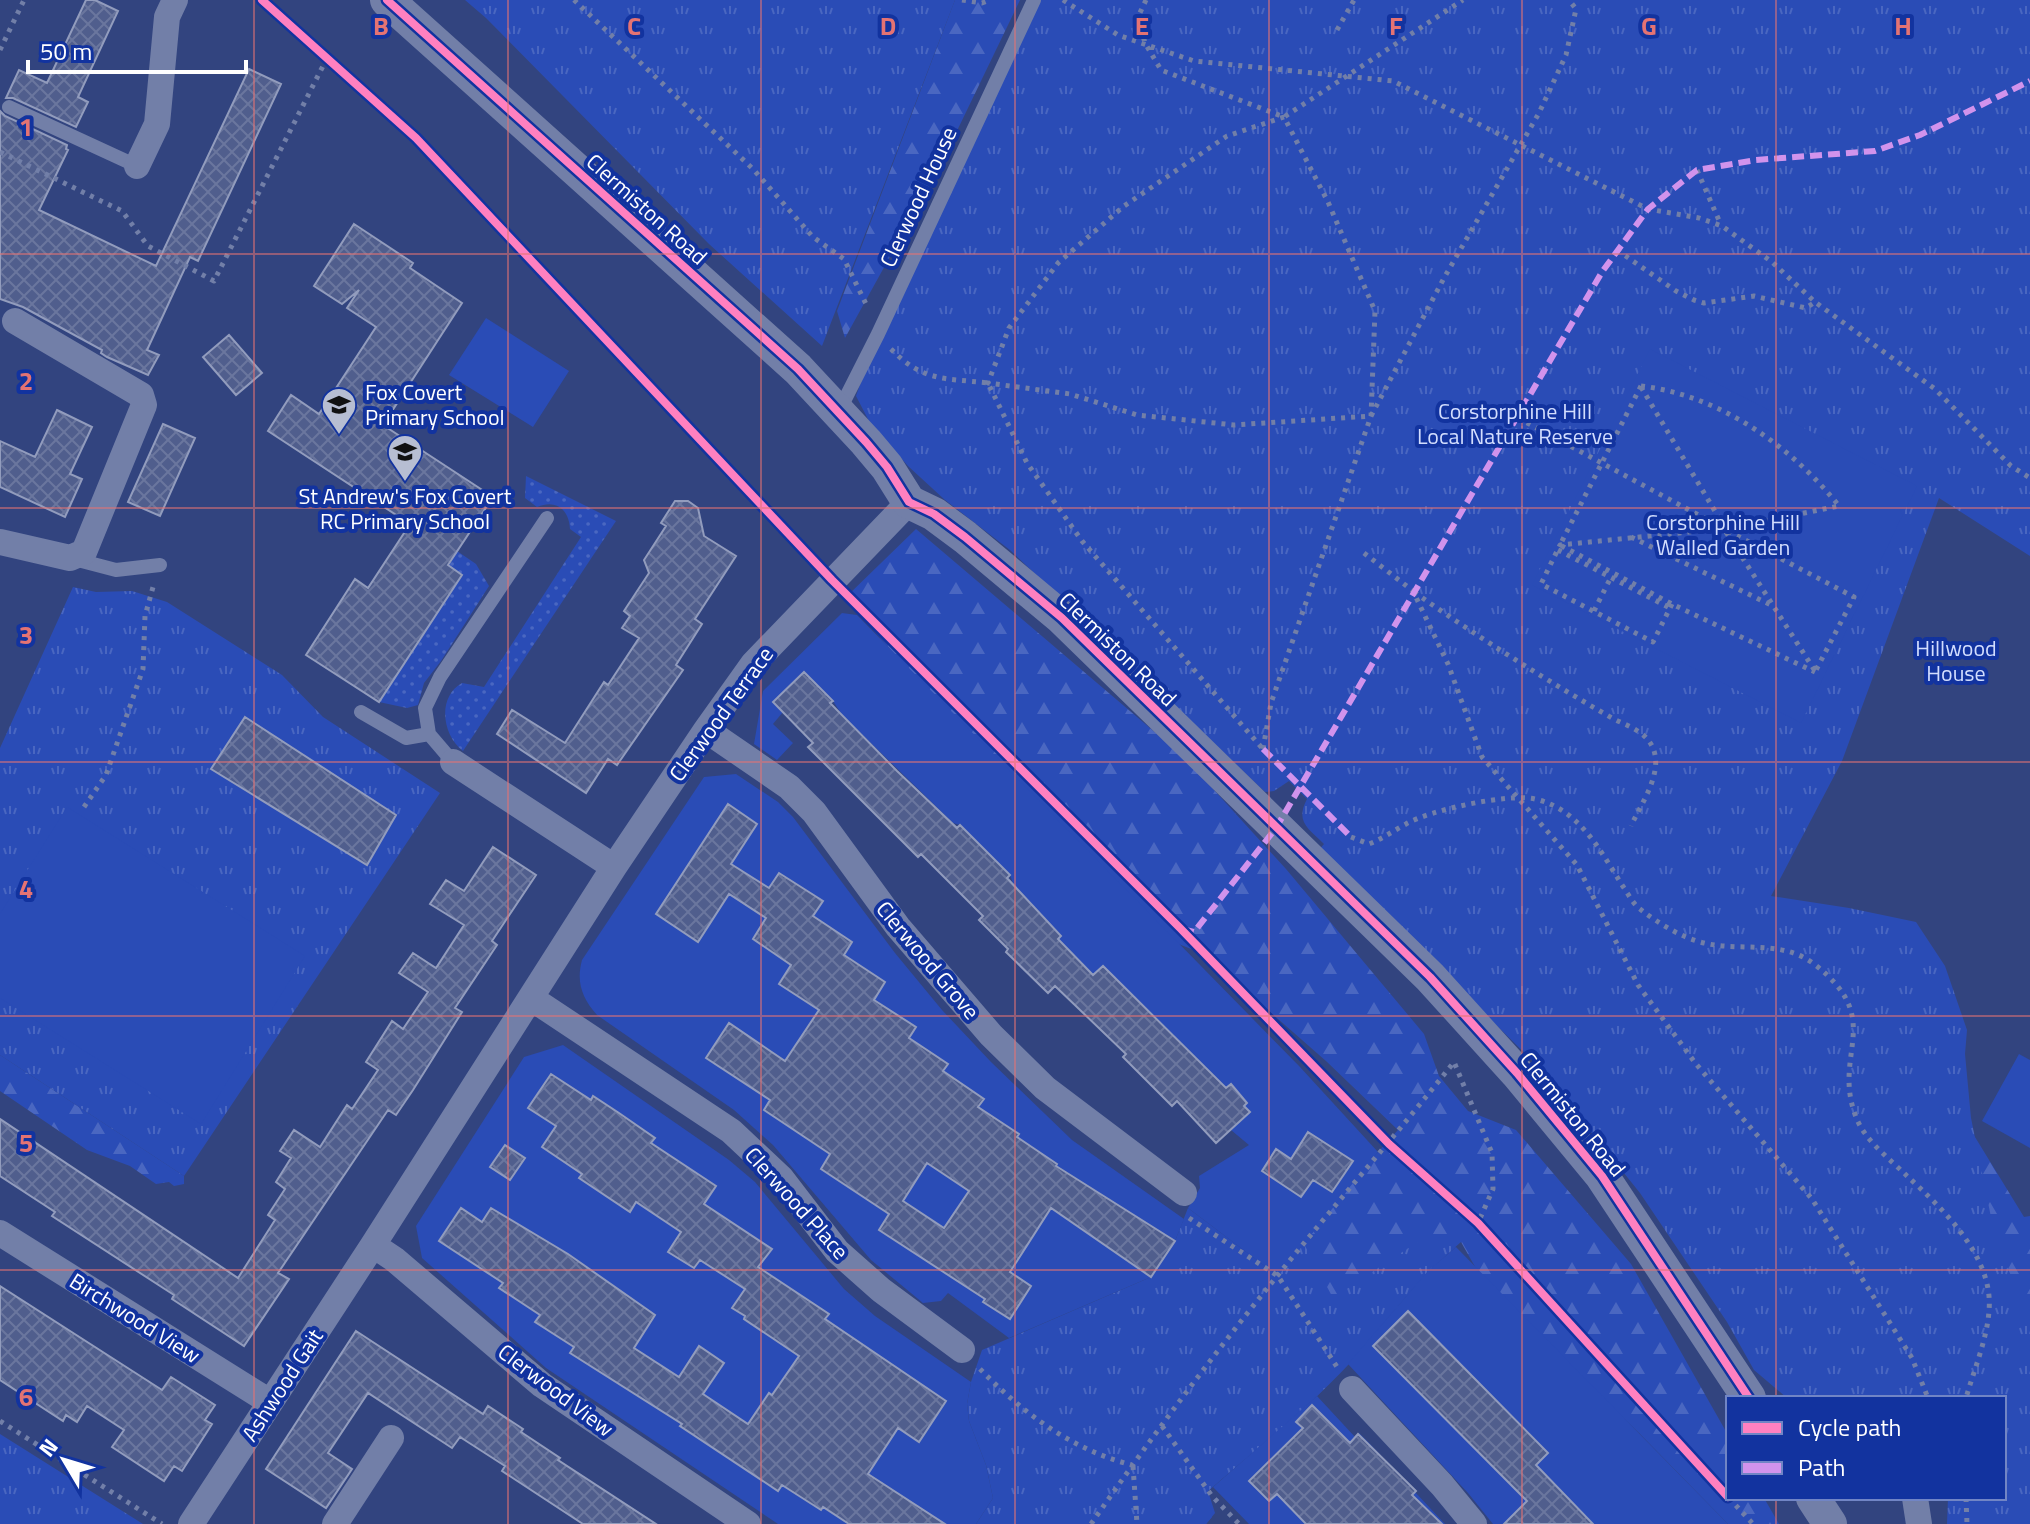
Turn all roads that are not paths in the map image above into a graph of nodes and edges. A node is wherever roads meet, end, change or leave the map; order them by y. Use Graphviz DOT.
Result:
graph roads {
  1 [pos="175,0"];
  2 [pos="387,0"];
  3 [pos="1034,0"];
  4 [pos="9,107"];
  5 [pos="137,166"];
  6 [pos="15,321"];
  7 [pos="838,411"];
  8 [pos="909,502"];
  9 [pos="547,518"];
  10 [pos="0,542"];
  11 [pos="70,558"];
  12 [pos="160,565"];
  13 [pos="361,712"];
  14 [pos="706,730"];
  15 [pos="429,734"];
  16 [pos="453,762"];
  17 [pos="614,867"];
  18 [pos="531,998"];
  19 [pos="1174,1178"];
  20 [pos="0,1233"];
  21 [pos="373,1245"];
  22 [pos="962,1350"];
  23 [pos="1352,1389"];
  24 [pos="1748,1396"];
  25 [pos="270,1402"];
  26 [pos="391,1438"];
  27 [pos="1814,1500"];
  28 [pos="1915,1500"];
  29 [pos="196,1523"];
  30 [pos="335,1524"];
  31 [pos="748,1524"];
  32 [pos="1474,1524"];
  33 [pos="1830,1524"];
  34 [pos="1919,1524"];
  1 -- 5 [label="street"];
  2 -- 7 [label="street, Clermiston Road"];
  3 -- 7 [label="lane, Clerwood House"];
  4 -- 5 [label="lane"];
  6 -- 11 [label="street"];
  7 -- 8 [label="street, Clermiston Road"];
  8 -- 14 [label="street, Clerwood Terrace"];
  8 -- 24 [label="street, Clermiston Road"];
  9 -- 15 [label="lane"];
  10 -- 11 [label="street"];
  11 -- 12 [label="lane"];
  13 -- 15 [label="lane"];
  14 -- 17 [label="street, Clerwood Terrace"];
  14 -- 19 [label="street, Clerwood Grove"];
  15 -- 16 [label="lane"];
  16 -- 17 [label="street"];
  17 -- 18 [label="street, Clerwood Terrace"];
  18 -- 21 [label="street, Clerwood Terrace"];
  18 -- 22 [label="street, Clerwood Place"];
  20 -- 25 [label="street, Birchwood View"];
  21 -- 25 [label="street, Ashwood Gait"];
  21 -- 31 [label="street, Clerwood View"];
  23 -- 32 [label="street"];
  25 -- 29 [label="street, Ashwood Gait"];
  26 -- 30 [label="street"];
  27 -- 33 [label="street"];
  28 -- 34 [label="street"];
}
